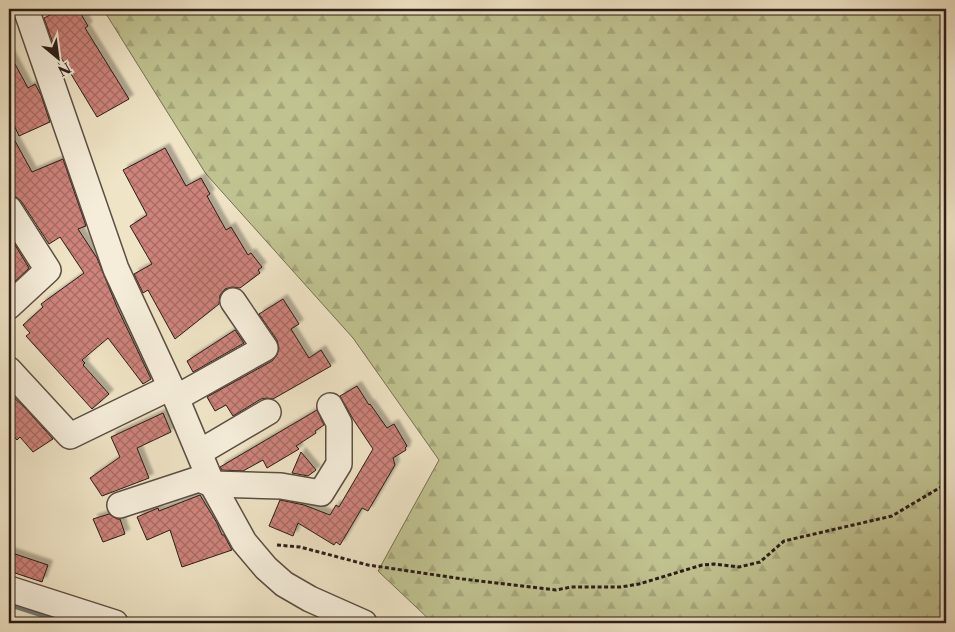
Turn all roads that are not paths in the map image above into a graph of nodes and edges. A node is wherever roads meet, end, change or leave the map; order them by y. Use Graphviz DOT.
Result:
graph roads {
  1 [pos="26,9"];
  2 [pos="9,209"];
  3 [pos="233,301"];
  4 [pos="9,306"];
  5 [pos="9,370"];
  6 [pos="174,392"];
  7 [pos="330,406"];
  8 [pos="268,412"];
  9 [pos="200,452"];
  10 [pos="212,484"];
  11 [pos="120,505"];
  12 [pos="9,589"];
  13 [pos="115,623"];
  14 [pos="364,623"];
  1 -- 6 [label="street"];
  2 -- 4 [label="street"];
  3 -- 6 [label="street"];
  5 -- 6 [label="street"];
  6 -- 9 [label="street"];
  7 -- 10 [label="street"];
  8 -- 9 [label="street"];
  9 -- 10 [label="street"];
  10 -- 11 [label="street"];
  10 -- 14 [label="street"];
  12 -- 13 [label="street"];
}
